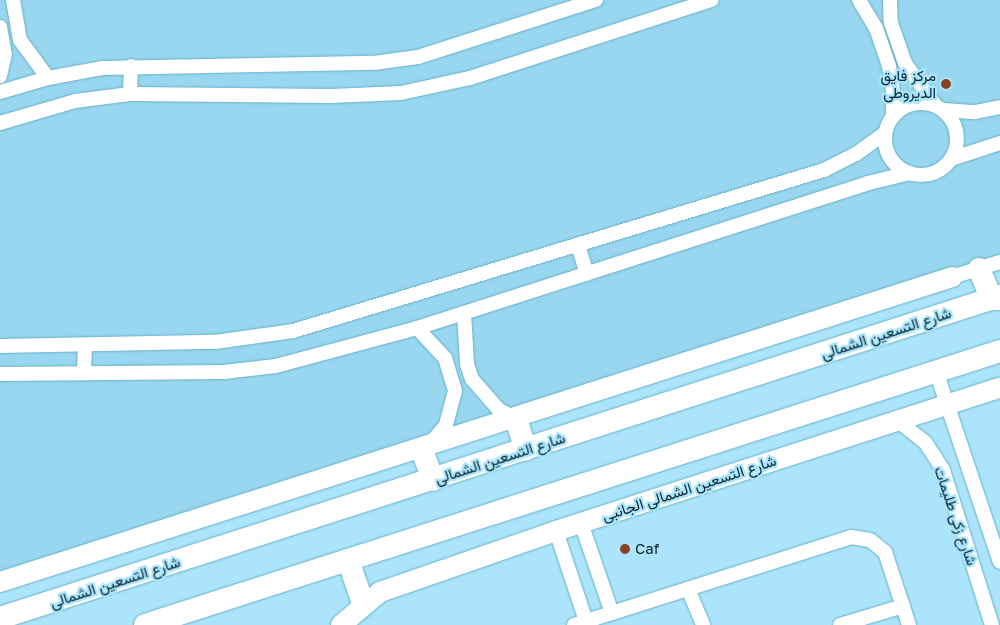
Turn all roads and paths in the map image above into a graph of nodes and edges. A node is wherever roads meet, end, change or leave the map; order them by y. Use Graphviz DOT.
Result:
graph roads {
  1 [pos="13,0"];
  2 [pos="596,0"];
  3 [pos="712,0"];
  4 [pos="859,0"];
  5 [pos="890,0"];
  6 [pos="0,27"];
  7 [pos="131,66"];
  8 [pos="0,76"];
  9 [pos="48,78"];
  10 [pos="0,92"];
  11 [pos="130,94"];
  12 [pos="939,107"];
  13 [pos="1000,107"];
  14 [pos="893,116"];
  15 [pos="0,123"];
  16 [pos="885,133"];
  17 [pos="1000,143"];
  18 [pos="951,159"];
  19 [pos="910,173"];
  20 [pos="578,245"];
  21 [pos="1000,262"];
  22 [pos="979,269"];
  23 [pos="587,274"];
  24 [pos="952,277"];
  25 [pos="997,298"];
  26 [pos="464,313"];
  27 [pos="418,328"];
  28 [pos="85,344"];
  29 [pos="0,346"];
  30 [pos="1000,351"];
  31 [pos="936,371"];
  32 [pos="84,372"];
  33 [pos="0,374"];
  34 [pos="1000,388"];
  35 [pos="948,405"];
  36 [pos="516,419"];
  37 [pos="898,421"];
  38 [pos="422,450"];
  39 [pos="526,450"];
  40 [pos="433,480"];
  41 [pos="581,523"];
  42 [pos="556,531"];
  43 [pos="348,560"];
  44 [pos="1000,562"];
  45 [pos="0,582"];
  46 [pos="688,588"];
  47 [pos="371,597"];
  48 [pos="903,606"];
  49 [pos="612,613"];
  50 [pos="0,618"];
  51 [pos="580,623"];
  52 [pos="145,625"];
  53 [pos="341,625"];
  54 [pos="703,625"];
  55 [pos="840,625"];
  56 [pos="909,625"];
  57 [pos="992,625"];
  1 -- 9 [label="street"];
  2 -- 7 [label="street"];
  3 -- 11 [label="street"];
  4 -- 14 [label="street"];
  5 -- 12 [label="street"];
  6 -- 8 [label="street"];
  7 -- 9 [label="street"];
  7 -- 11 [label="street"];
  9 -- 10 [label="street"];
  11 -- 15 [label="street"];
  12 -- 13 [label="street"];
  12 -- 14 [label="street"];
  12 -- 18 [label="street"];
  14 -- 16 [label="street"];
  16 -- 19 [label="street"];
  16 -- 20 [label="street"];
  17 -- 18 [label="street"];
  18 -- 19 [label="street"];
  19 -- 23 [label="street"];
  20 -- 23 [label="street"];
  20 -- 28 [label="street"];
  21 -- 22 [label="street"];
  22 -- 24 [label="street"];
  22 -- 25 [label="main road"];
  23 -- 26 [label="street"];
  24 -- 36 [label="street"];
  25 -- 39 [label="main road, شارع التسعين الشمالى"];
  26 -- 27 [label="street"];
  26 -- 36 [label="street"];
  27 -- 32 [label="street"];
  27 -- 38 [label="street"];
  28 -- 29 [label="street"];
  28 -- 32 [label="street"];
  30 -- 31 [label="main road"];
  31 -- 35 [label="street, شارع زكى طليمات"];
  31 -- 43 [label="main road"];
  32 -- 33 [label="street"];
  34 -- 35 [label="street, شارع التسعين الشمالى الجانبى"];
  35 -- 37 [label="street, شارع التسعين الشمالى الجانبى"];
  35 -- 44 [label="street, شارع زكى طليمات"];
  36 -- 38 [label="street"];
  36 -- 39 [label="main road"];
  37 -- 41 [label="street, شارع التسعين الشمالى الجانبى"];
  37 -- 57 [label="street, شارع زكى طليمات"];
  38 -- 40 [label="main road"];
  38 -- 45 [label="street"];
  39 -- 40 [label="main road, شارع التسعين الشمالى"];
  40 -- 50 [label="main road, شارع التسعين الشمالى"];
  41 -- 42 [label="street, شارع التسعين الشمالى الجانبى"];
  41 -- 49 [label="street"];
  42 -- 47 [label="street, شارع التسعين الشمالى الجانبى"];
  42 -- 51 [label="street"];
  43 -- 47 [label="main road"];
  43 -- 52 [label="main road"];
  46 -- 48 [label="street"];
  46 -- 49 [label="street"];
  46 -- 54 [label="street"];
  47 -- 53 [label="street"];
  48 -- 55 [label="street"];
  48 -- 56 [label="street"];
  49 -- 51 [label="street"];
}
